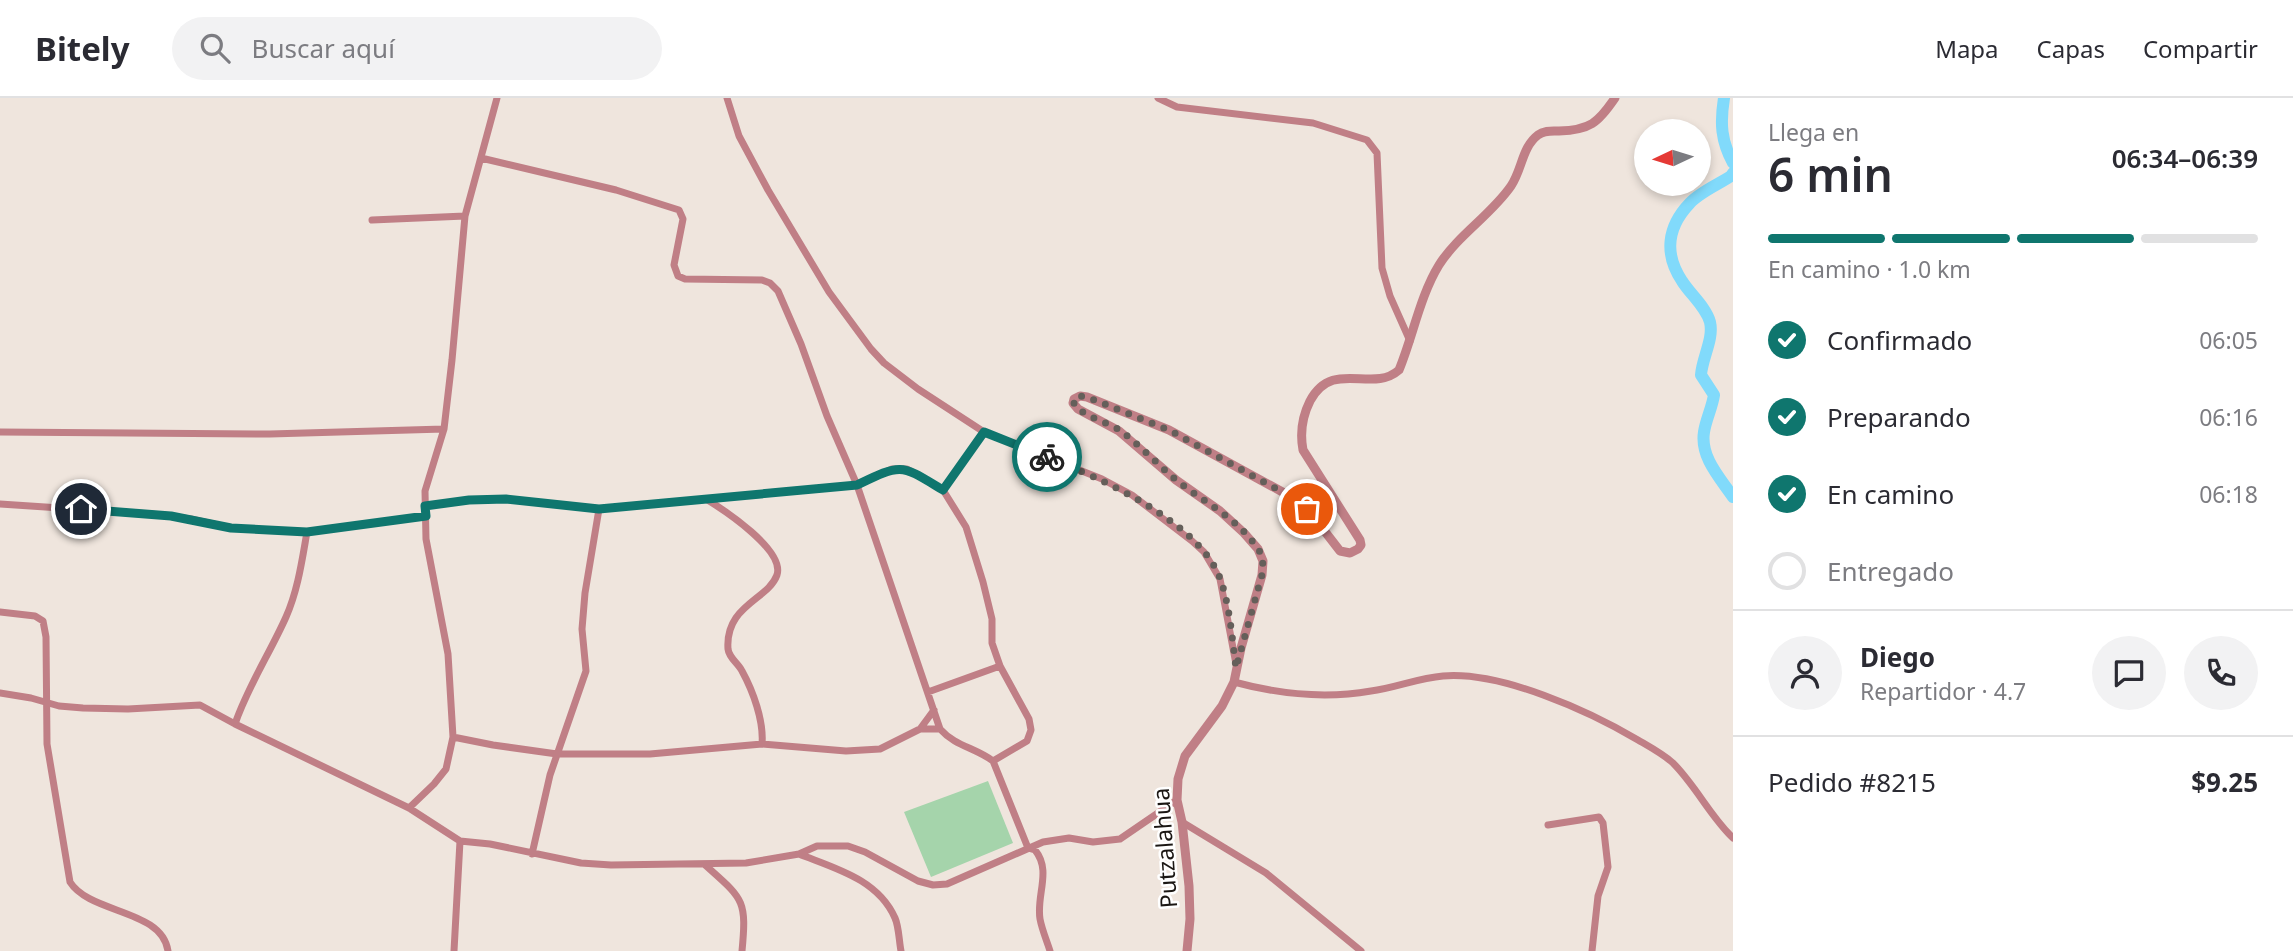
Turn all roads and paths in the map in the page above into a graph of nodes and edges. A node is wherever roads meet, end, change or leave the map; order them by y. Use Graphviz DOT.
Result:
graph roads {
  1 [pos="497,98"];
  2 [pos="727,98"];
  3 [pos="1158,98"];
  4 [pos="1615,98"];
  5 [pos="481,158"];
  6 [pos="465,216"];
  7 [pos="372,220"];
  8 [pos="1410,341"];
  9 [pos="443,429"];
  10 [pos="0,432"];
  11 [pos="984,432"];
  12 [pos="857,485"];
  13 [pos="943,490"];
  14 [pos="706,499"];
  15 [pos="0,504"];
  16 [pos="425,506"];
  17 [pos="599,509"];
  18 [pos="426,516"];
  19 [pos="307,532"];
  20 [pos="0,612"];
  21 [pos="999,666"];
  22 [pos="1236,668"];
  23 [pos="1234,682"];
  24 [pos="928,692"];
  25 [pos="0,693"];
  26 [pos="46,704"];
  27 [pos="934,709"];
  28 [pos="235,724"];
  29 [pos="920,729"];
  30 [pos="940,729"];
  31 [pos="453,737"];
  32 [pos="762,744"];
  33 [pos="557,754"];
  34 [pos="993,761"];
  35 [pos="1177,800"];
  36 [pos="409,808"];
  37 [pos="1182,822"];
  38 [pos="1548,825"];
  39 [pos="1733,838"];
  40 [pos="460,841"];
  41 [pos="1028,848"];
  42 [pos="532,854"];
  43 [pos="799,854"];
  44 [pos="705,865"];
  45 [pos="168,951"];
  46 [pos="454,951"];
  47 [pos="742,951"];
  48 [pos="901,951"];
  49 [pos="1050,951"];
  50 [pos="1187,951"];
  51 [pos="1361,951"];
  52 [pos="1592,951"];
  1 -- 5 [label="street"];
  2 -- 11 [label="street"];
  3 -- 8 [label="street"];
  4 -- 8 [label="street, Putzalahua"];
  5 -- 6 [label="street"];
  5 -- 12 [label="street"];
  6 -- 7 [label="street"];
  6 -- 9 [label="street"];
  8 -- 22 [label="street, Putzalahua"];
  9 -- 10 [label="street"];
  9 -- 16 [label="street"];
  11 -- 13 [label="street"];
  11 -- 22 [label="street"];
  12 -- 13 [label="street"];
  12 -- 14 [label="street"];
  12 -- 24 [label="street"];
  13 -- 21 [label="street"];
  14 -- 17 [label="street"];
  14 -- 32 [label="street"];
  15 -- 19 [label="street"];
  16 -- 17 [label="street"];
  16 -- 18 [label="street"];
  17 -- 33 [label="street"];
  18 -- 19 [label="street"];
  18 -- 31 [label="street"];
  19 -- 28 [label="street"];
  20 -- 26 [label="street"];
  21 -- 24 [label="street"];
  21 -- 34 [label="street"];
  22 -- 23 [label="street, Putzalahua"];
  23 -- 35 [label="street, Putzalahua"];
  23 -- 39 [label="street"];
  24 -- 27 [label="street"];
  25 -- 26 [label="street"];
  26 -- 28 [label="street"];
  26 -- 45 [label="street"];
  27 -- 29 [label="street"];
  27 -- 30 [label="street"];
  28 -- 36 [label="street"];
  29 -- 30 [label="street"];
  29 -- 32 [label="street"];
  30 -- 34 [label="street"];
  31 -- 33 [label="street"];
  31 -- 36 [label="street"];
  32 -- 33 [label="street"];
  33 -- 42 [label="street"];
  34 -- 41 [label="street"];
  35 -- 37 [label="street, Putzalahua"];
  35 -- 41 [label="street"];
  36 -- 40 [label="street"];
  37 -- 50 [label="street, Putzalahua"];
  37 -- 51 [label="street"];
  38 -- 52 [label="street"];
  40 -- 42 [label="street"];
  40 -- 46 [label="street"];
  41 -- 43 [label="street"];
  41 -- 49 [label="street"];
  42 -- 44 [label="street"];
  43 -- 44 [label="street"];
  43 -- 48 [label="street"];
  44 -- 47 [label="street"];
}
